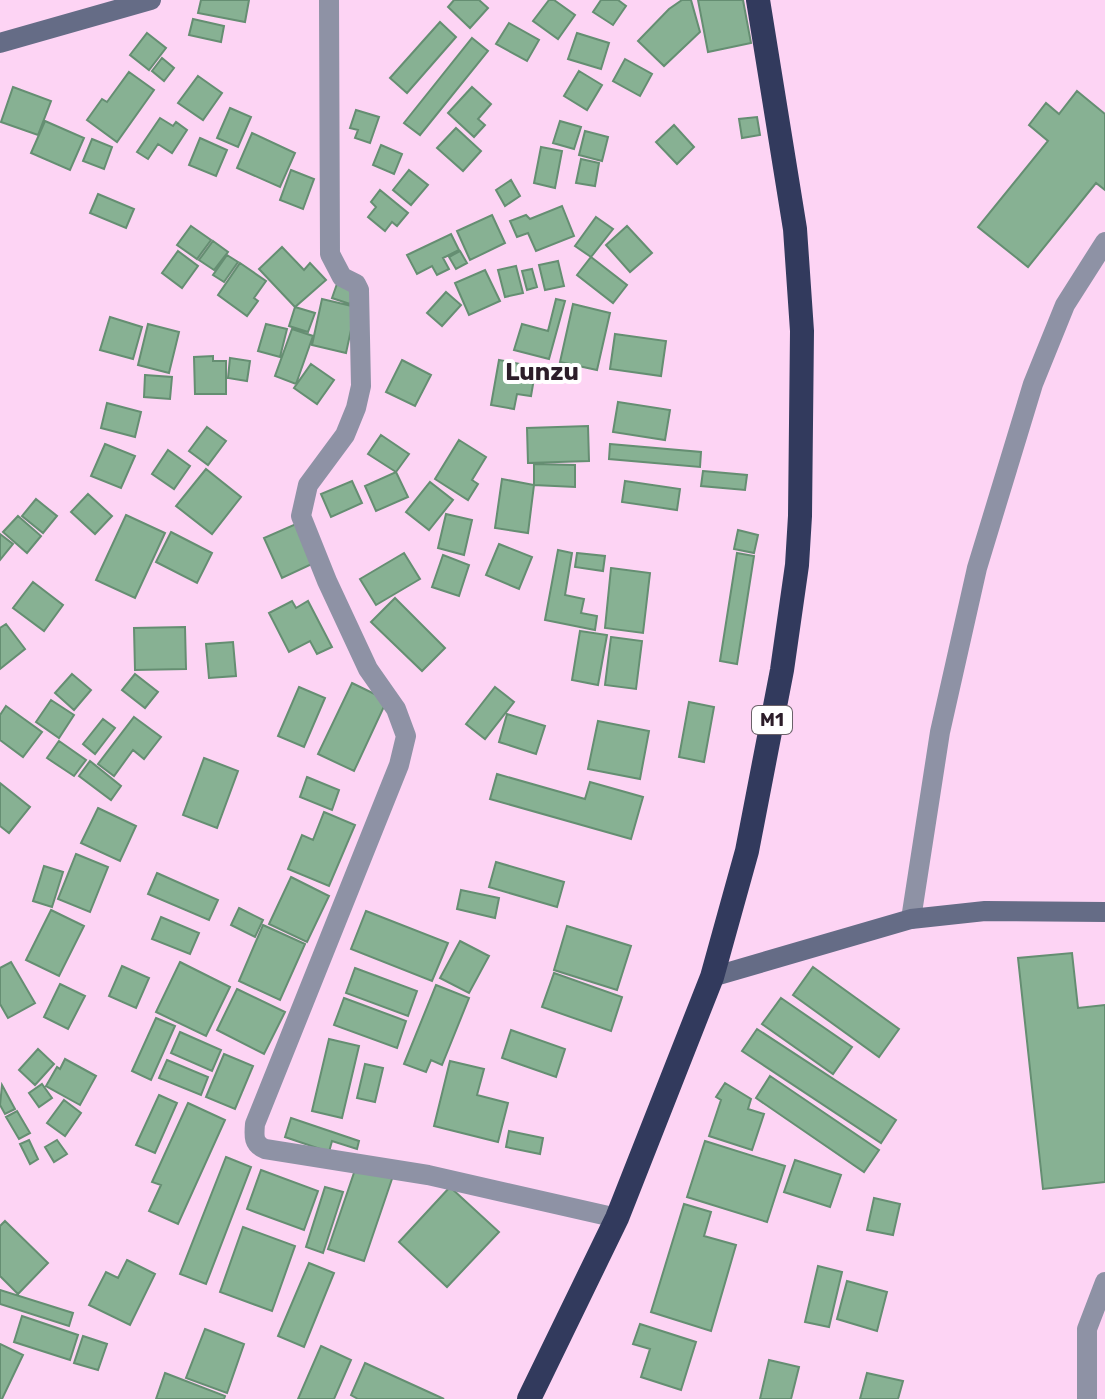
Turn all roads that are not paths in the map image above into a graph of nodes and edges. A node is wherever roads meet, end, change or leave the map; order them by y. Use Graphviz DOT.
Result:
graph roads {
  1 [pos="151,0"];
  2 [pos="329,0"];
  3 [pos="758,0"];
  4 [pos="0,43"];
  5 [pos="1105,242"];
  6 [pos="1105,912"];
  7 [pos="911,919"];
  8 [pos="712,977"];
  9 [pos="617,1218"];
  10 [pos="1105,1282"];
  11 [pos="529,1399"];
  12 [pos="1087,1399"];
  1 -- 4 [label="street"];
  2 -- 9 [label="street"];
  3 -- 8 [label="highway, M1"];
  5 -- 7 [label="street"];
  6 -- 7 [label="street"];
  7 -- 8 [label="street"];
  8 -- 9 [label="highway, M1"];
  9 -- 11 [label="highway, M1"];
  10 -- 12 [label="street"];
}
